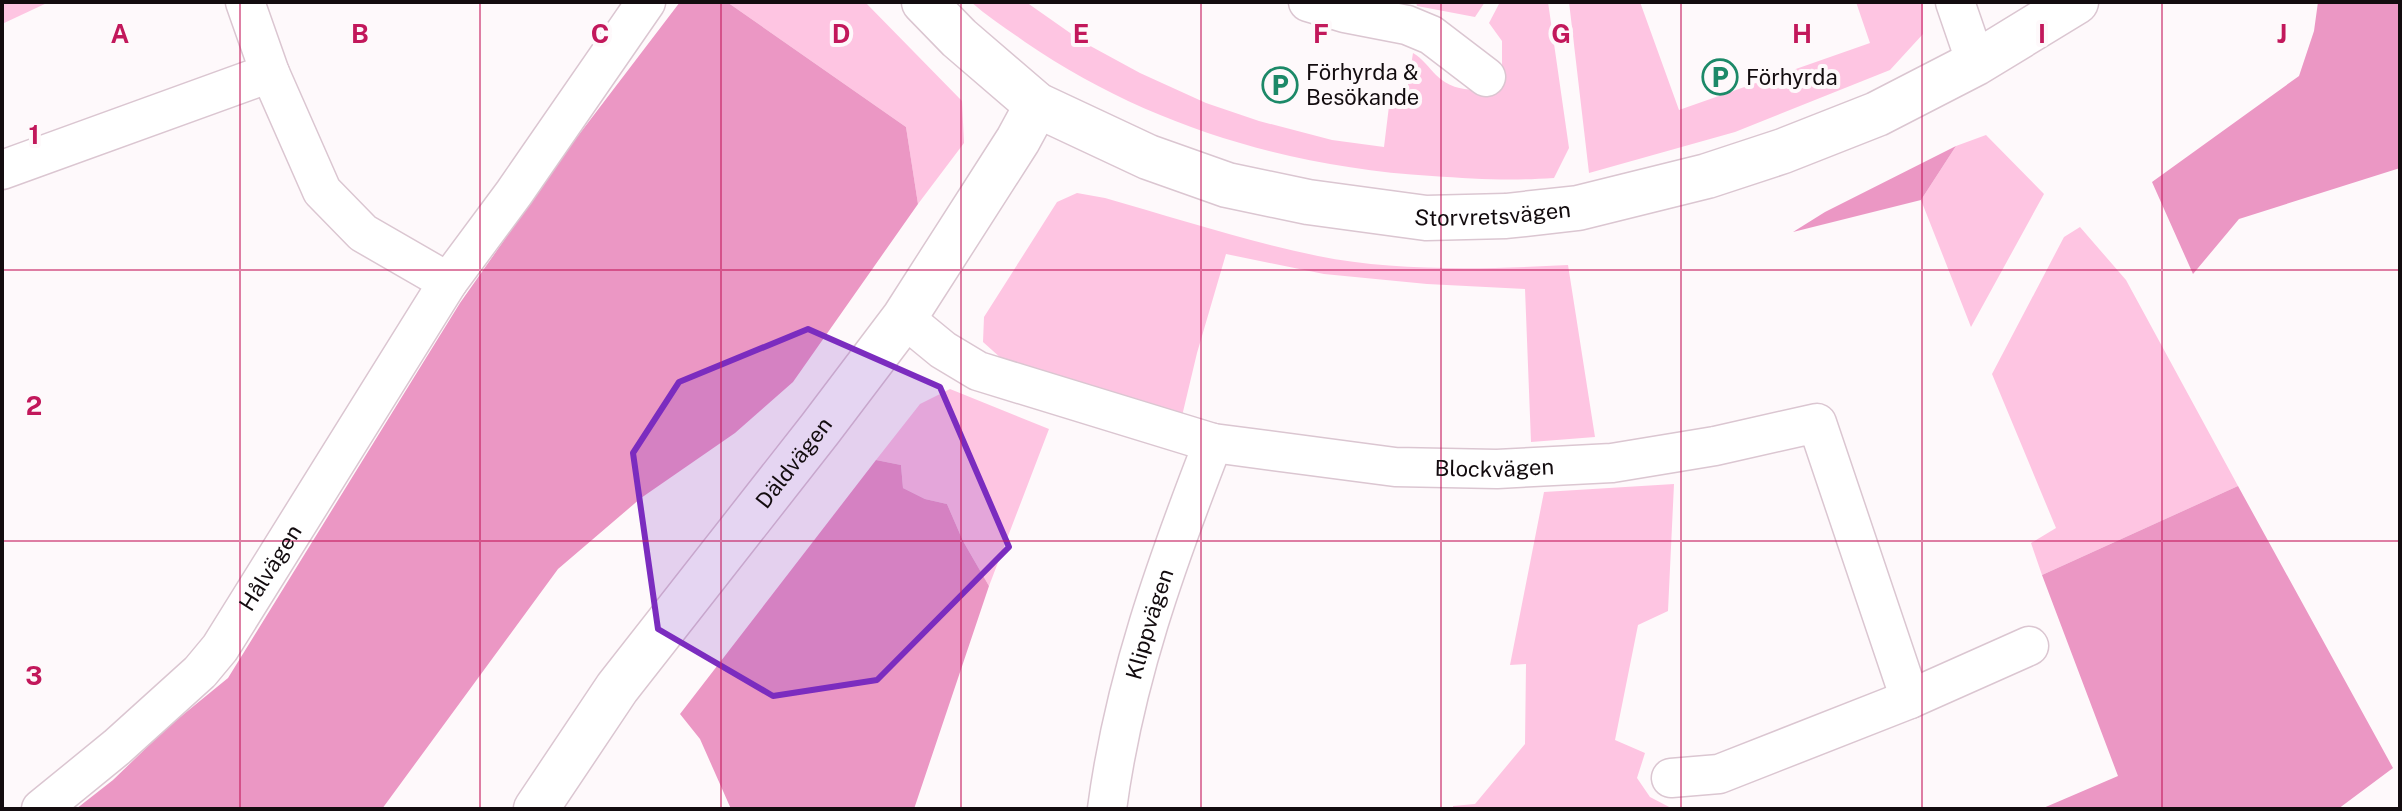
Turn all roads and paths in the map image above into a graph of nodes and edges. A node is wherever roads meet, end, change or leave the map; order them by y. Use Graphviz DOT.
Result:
graph roads {
  1 [pos="245,2"];
  2 [pos="646,2"];
  3 [pos="924,2"];
  4 [pos="1308,2"];
  5 [pos="1955,2"];
  6 [pos="2076,2"];
  7 [pos="1976,63"];
  8 [pos="270,73"];
  9 [pos="1486,77"];
  10 [pos="1037,105"];
  11 [pos="2,170"];
  12 [pos="448,282"];
  13 [pos="904,318"];
  14 [pos="1213,443"];
  15 [pos="2029,646"];
  16 [pos="1910,699"];
  17 [pos="1671,778"];
  18 [pos="41,809"];
  19 [pos="536,809"];
  20 [pos="1107,809"];
  1 -- 8 [label="street"];
  2 -- 12 [label="street, Hålvägen"];
  3 -- 10 [label="street, Storvretsvägen"];
  4 -- 9 [label="street"];
  5 -- 7 [label="street"];
  6 -- 7 [label="street, Storvretsvägen"];
  7 -- 10 [label="street, Storvretsvägen"];
  8 -- 11 [label="street"];
  8 -- 12 [label="street"];
  10 -- 13 [label="street, Däldvägen"];
  12 -- 18 [label="street, Hålvägen"];
  13 -- 14 [label="street, Blockvägen"];
  13 -- 19 [label="street, Däldvägen"];
  14 -- 16 [label="street, Blockvägen"];
  14 -- 20 [label="street, Klippvägen"];
  15 -- 16 [label="street"];
  16 -- 17 [label="street"];
}
